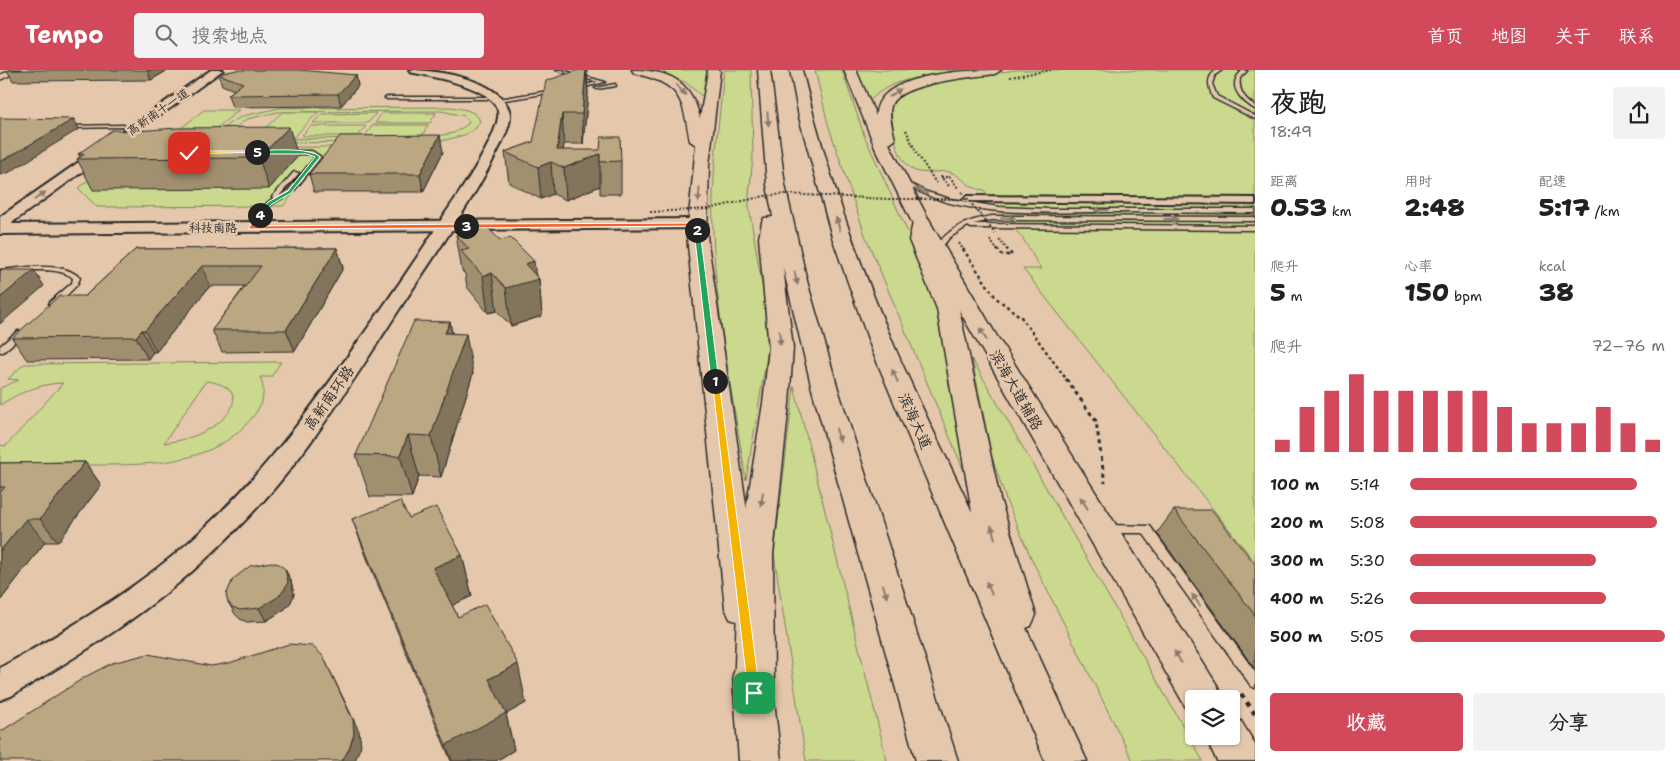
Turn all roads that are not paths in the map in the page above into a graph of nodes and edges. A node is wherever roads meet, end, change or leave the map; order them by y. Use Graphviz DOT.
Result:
graph roads {
  1 [pos="17,70"];
  2 [pos="205,70"];
  3 [pos="218,70"];
  4 [pos="414,70"];
  5 [pos="558,70"];
  6 [pos="638,70"];
  7 [pos="714,70"];
  8 [pos="764,70"];
  9 [pos="796,70"];
  10 [pos="850,70"];
  11 [pos="1220,70"];
  12 [pos="1241,70"];
  13 [pos="998,74"];
  14 [pos="0,78"];
  15 [pos="615,85"];
  16 [pos="572,88"];
  17 [pos="563,90"];
  18 [pos="577,91"];
  19 [pos="558,94"];
  20 [pos="387,98"];
  21 [pos="498,100"];
  22 [pos="1255,108"];
  23 [pos="1255,118"];
  24 [pos="66,126"];
  25 [pos="122,126"];
  26 [pos="283,152"];
  27 [pos="111,155"];
  28 [pos="97,156"];
  29 [pos="701,165"];
  30 [pos="296,173"];
  31 [pos="897,176"];
  32 [pos="776,185"];
  33 [pos="967,199"];
  34 [pos="1255,200"];
  35 [pos="270,203"];
  36 [pos="0,209"];
  37 [pos="1255,211"];
  38 [pos="1255,219"];
  39 [pos="922,223"];
  40 [pos="0,224"];
  41 [pos="964,226"];
  42 [pos="250,228"];
  43 [pos="1255,228"];
  44 [pos="0,229"];
  45 [pos="697,230"];
  46 [pos="442,232"];
  47 [pos="0,240"];
  48 [pos="937,250"];
  49 [pos="0,272"];
  50 [pos="48,309"];
  51 [pos="28,327"];
  52 [pos="0,350"];
  53 [pos="1100,529"];
  54 [pos="1255,682"];
  55 [pos="0,685"];
  56 [pos="1198,690"];
  57 [pos="754,693"];
  58 [pos="1231,745"];
  59 [pos="760,761"];
  60 [pos="937,761"];
  61 [pos="1066,761"];
  62 [pos="1241,761"];
  1 -- 14 [label="street"];
  2 -- 25 [label="street, 高新南十一道"];
  3 -- 28 [label="street, 高新南十一道"];
  4 -- 21 [label="street"];
  5 -- 16 [label="lane"];
  6 -- 29 [label="main road, one-way"];
  7 -- 29 [label="main road"];
  8 -- 32 [label="main road, one-way"];
  61 -- 9 [label="main road, 滨海大道, one-way"];
  10 -- 31 [label="main road, 滨海大道辅路"];
  11 -- 23 [label="lane"];
  12 -- 22 [label="lane"];
  31 -- 13 [label="main road, one-way"];
  15 -- 18 [label="lane"];
  17 -- 21 [label="lane"];
  19 -- 21 [label="lane"];
  20 -- 21 [label="lane"];
  21 -- 46 [label="street, 高新南环路"];
  24 -- 25 [label="lane"];
  25 -- 36 [label="street, 高新南十一道"];
  26 -- 35 [label="lane"];
  27 -- 28 [label="lane"];
  40 -- 28 [label="street, 高新南十一道, one-way"];
  29 -- 45 [label="main road, one-way"];
  30 -- 35 [label="lane"];
  37 -- 31 [label="lane, one-way"];
  31 -- 39 [label="main road, 滨海大道辅路"];
  32 -- 57 [label="main road, one-way"];
  32 -- 60 [label="main road, one-way"];
  33 -- 34 [label="street"];
  35 -- 42 [label="lane"];
  41 -- 38 [label="lane, one-way"];
  39 -- 48 [label="main road, 滨海大道辅路"];
  61 -- 39 [label="main road, one-way"];
  41 -- 43 [label="lane"];
  41 -- 48 [label="lane"];
  42 -- 44 [label="main road, 科技南路"];
  42 -- 46 [label="main road, 科技南路"];
  45 -- 46 [label="main road, 科技南路"];
  45 -- 57 [label="main road"];
  46 -- 47 [label="main road, 科技南路"];
  46 -- 55 [label="street, 高新南环路"];
  53 -- 48 [label="main road, 滨海大道辅路, one-way"];
  49 -- 50 [label="lane"];
  51 -- 52 [label="lane"];
  54 -- 53 [label="lane, one-way"];
  56 -- 53 [label="main road, 滨海大道辅路, one-way"];
  57 -- 59 [label="main road"];
  58 -- 62 [label="main road"];
}
